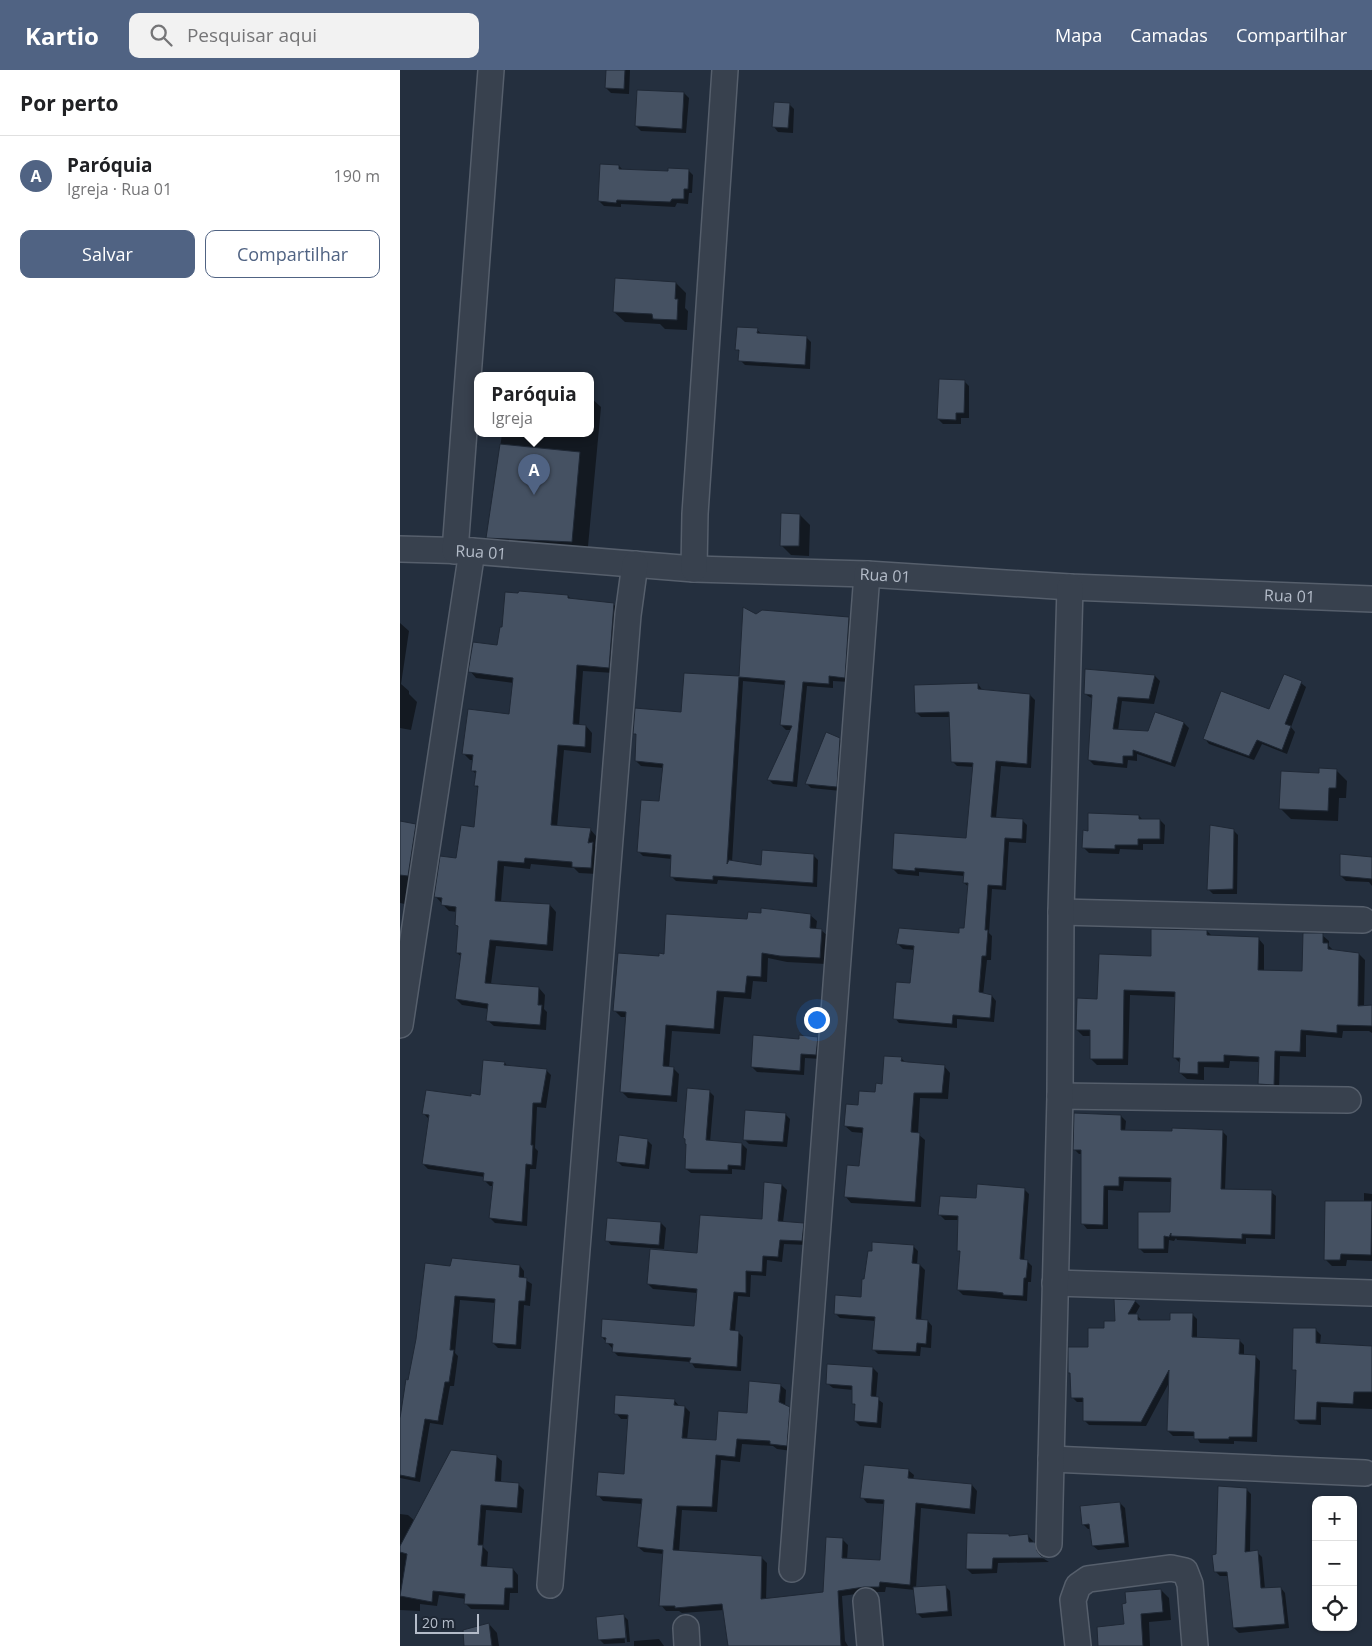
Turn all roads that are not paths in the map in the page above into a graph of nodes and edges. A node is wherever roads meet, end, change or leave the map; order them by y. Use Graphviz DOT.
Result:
graph roads {
  1 [pos="491,70"];
  2 [pos="725,70"];
  3 [pos="474,372"];
  4 [pos="474,373"];
  5 [pos="400,549"];
  6 [pos="464,551"];
  7 [pos="635,564"];
  8 [pos="694,569"];
  9 [pos="867,574"];
  10 [pos="1070,587"];
  11 [pos="1372,599"];
  12 [pos="1061,912"];
  13 [pos="1363,920"];
  14 [pos="400,1026"];
  15 [pos="1060,1096"];
  16 [pos="1348,1100"];
  17 [pos="1055,1283"];
  18 [pos="1372,1293"];
  19 [pos="1051,1459"];
  20 [pos="1365,1473"];
  21 [pos="1049,1544"];
  22 [pos="792,1569"];
  23 [pos="550,1585"];
  24 [pos="866,1601"];
  25 [pos="870,1646"];
  26 [pos="1078,1646"];
  27 [pos="1195,1646"];
  1 -- 3 [label="street"];
  2 -- 8 [label="street"];
  4 -- 6 [label="street"];
  5 -- 6 [label="street, Rua 01"];
  6 -- 7 [label="street, Rua 01"];
  6 -- 14 [label="street"];
  7 -- 8 [label="street, Rua 01"];
  7 -- 23 [label="street"];
  8 -- 9 [label="street, Rua 01"];
  9 -- 10 [label="street, Rua 01"];
  9 -- 22 [label="street"];
  10 -- 11 [label="street, Rua 01"];
  10 -- 12 [label="street"];
  12 -- 13 [label="street"];
  12 -- 15 [label="street"];
  15 -- 16 [label="street"];
  15 -- 17 [label="street"];
  17 -- 18 [label="street"];
  17 -- 19 [label="street"];
  19 -- 20 [label="street"];
  19 -- 21 [label="street"];
  24 -- 25 [label="street"];
  26 -- 27 [label="street"];
}
